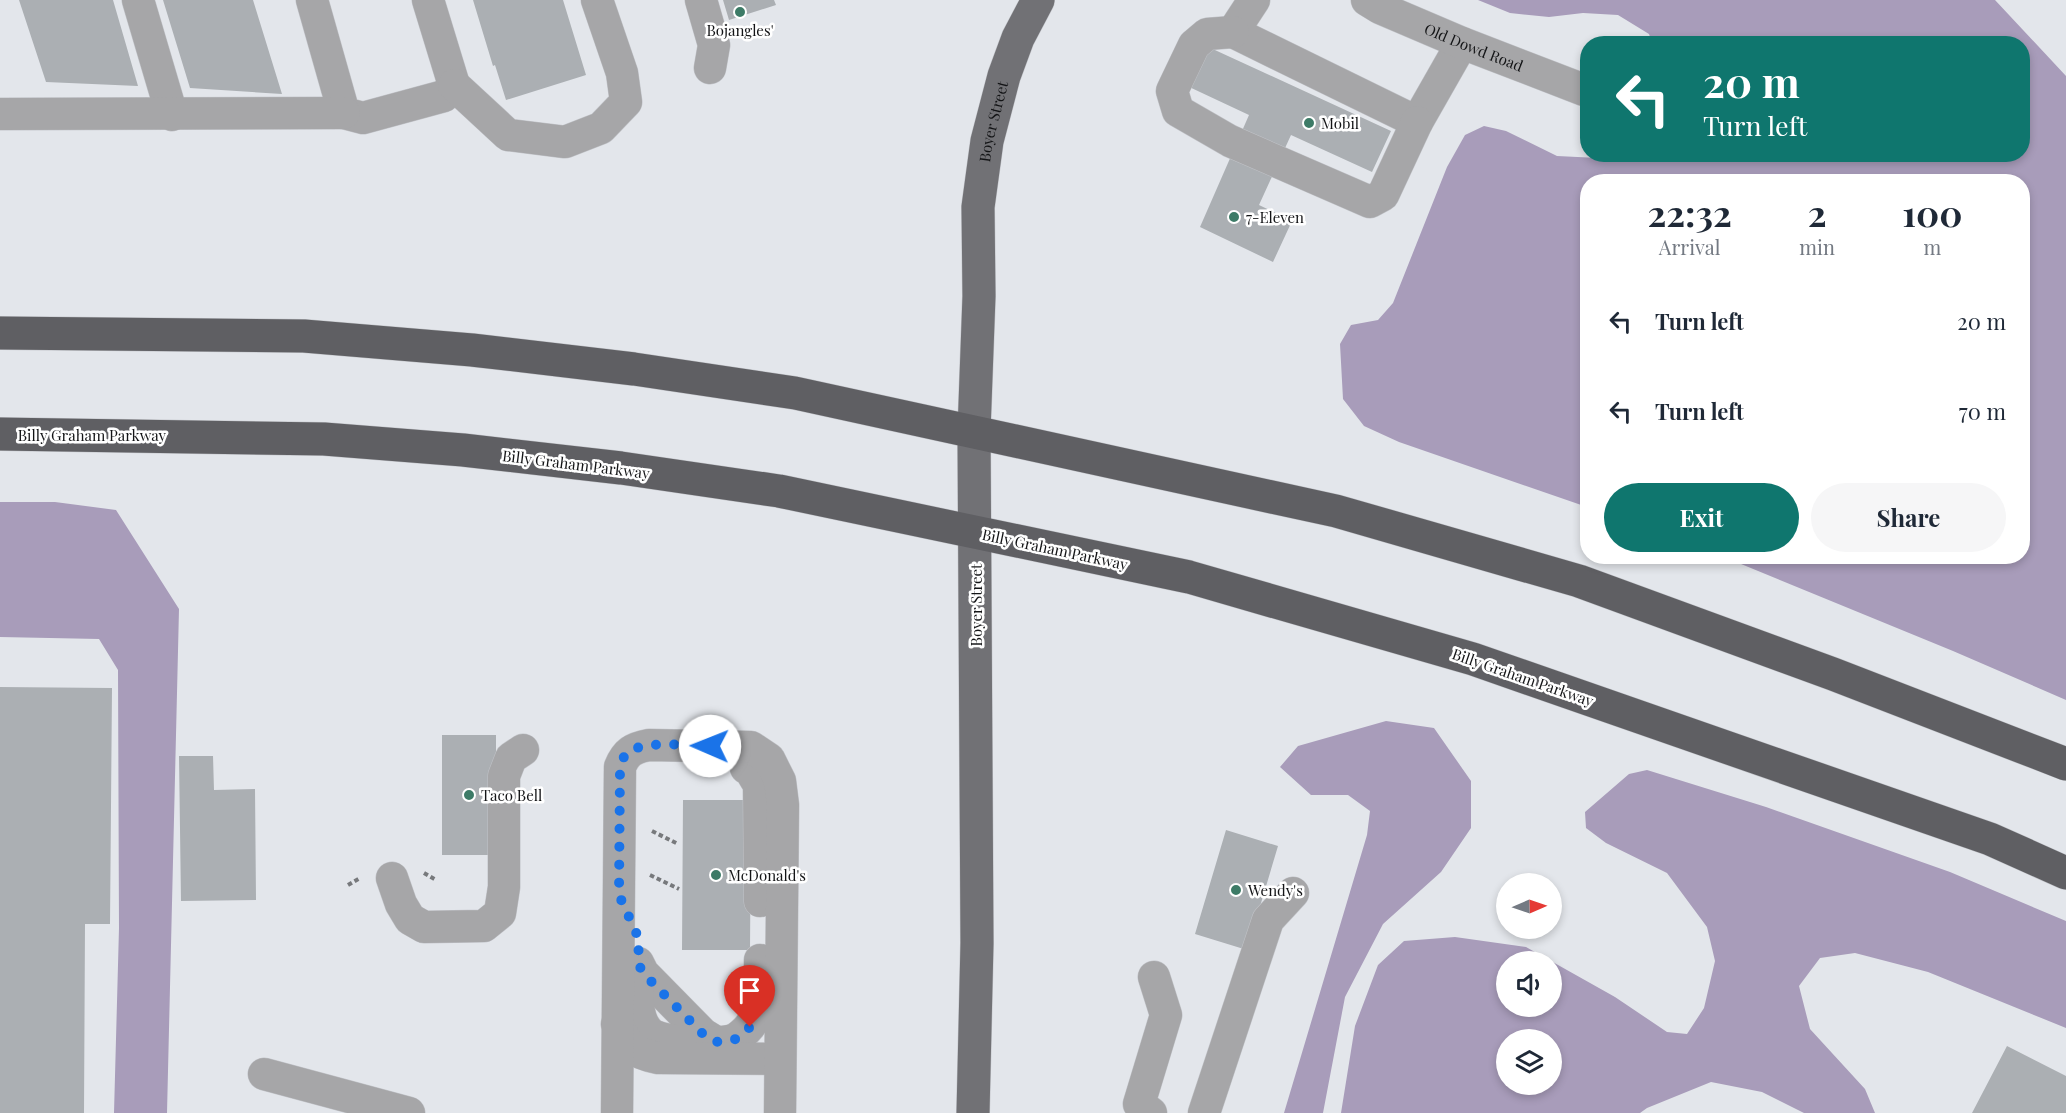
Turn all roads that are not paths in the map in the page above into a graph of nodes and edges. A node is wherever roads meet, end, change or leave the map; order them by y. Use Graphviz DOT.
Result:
graph roads {
  1 [pos="138,0"];
  2 [pos="312,0"];
  3 [pos="428,0"];
  4 [pos="597,0"];
  5 [pos="701,0"];
  6 [pos="1038,0"];
  7 [pos="1254,0"];
  8 [pos="1367,0"];
  9 [pos="1233,32"];
  10 [pos="1462,44"];
  11 [pos="711,68"];
  12 [pos="454,85"];
  13 [pos="1580,88"];
  14 [pos="344,113"];
  15 [pos="0,114"];
  16 [pos="172,115"];
  17 [pos="1417,122"];
  18 [pos="0,333"];
  19 [pos="974,431"];
  20 [pos="0,434"];
  21 [pos="976,532"];
  22 [pos="523,750"];
  23 [pos="2066,764"];
  24 [pos="620,785"];
  25 [pos="2066,873"];
  26 [pos="392,878"];
  27 [pos="1293,894"];
  28 [pos="619,895"];
  29 [pos="1154,977"];
  30 [pos="617,1023"];
  31 [pos="780,1059"];
  32 [pos="264,1074"];
  33 [pos="409,1113"];
  34 [pos="617,1113"];
  35 [pos="780,1113"];
  36 [pos="973,1113"];
  37 [pos="1151,1113"];
  38 [pos="1204,1113"];
  1 -- 16 [label="street"];
  2 -- 14 [label="street"];
  3 -- 12 [label="street"];
  4 -- 12 [label="street"];
  5 -- 11 [label="street"];
  6 -- 19 [label="main road, Boyer Street"];
  7 -- 9 [label="street"];
  8 -- 10 [label="street, Old Dowd Road"];
  9 -- 17 [label="street"];
  9 -- 17 [label="street"];
  10 -- 13 [label="street, Old Dowd Road"];
  10 -- 17 [label="street"];
  12 -- 14 [label="street"];
  14 -- 16 [label="street"];
  15 -- 16 [label="street"];
  18 -- 19 [label="highway"];
  19 -- 21 [label="main road, Boyer Street"];
  19 -- 23 [label="highway"];
  20 -- 21 [label="highway, Billy Graham Parkway"];
  21 -- 25 [label="highway, Billy Graham Parkway"];
  21 -- 36 [label="main road, Boyer Street"];
  22 -- 26 [label="street"];
  24 -- 28 [label="street"];
  24 -- 28 [label="street"];
  24 -- 31 [label="street"];
  27 -- 38 [label="street"];
  28 -- 30 [label="street"];
  29 -- 37 [label="street"];
  30 -- 31 [label="street"];
  30 -- 34 [label="street"];
  31 -- 35 [label="street"];
  32 -- 33 [label="street"];
}
